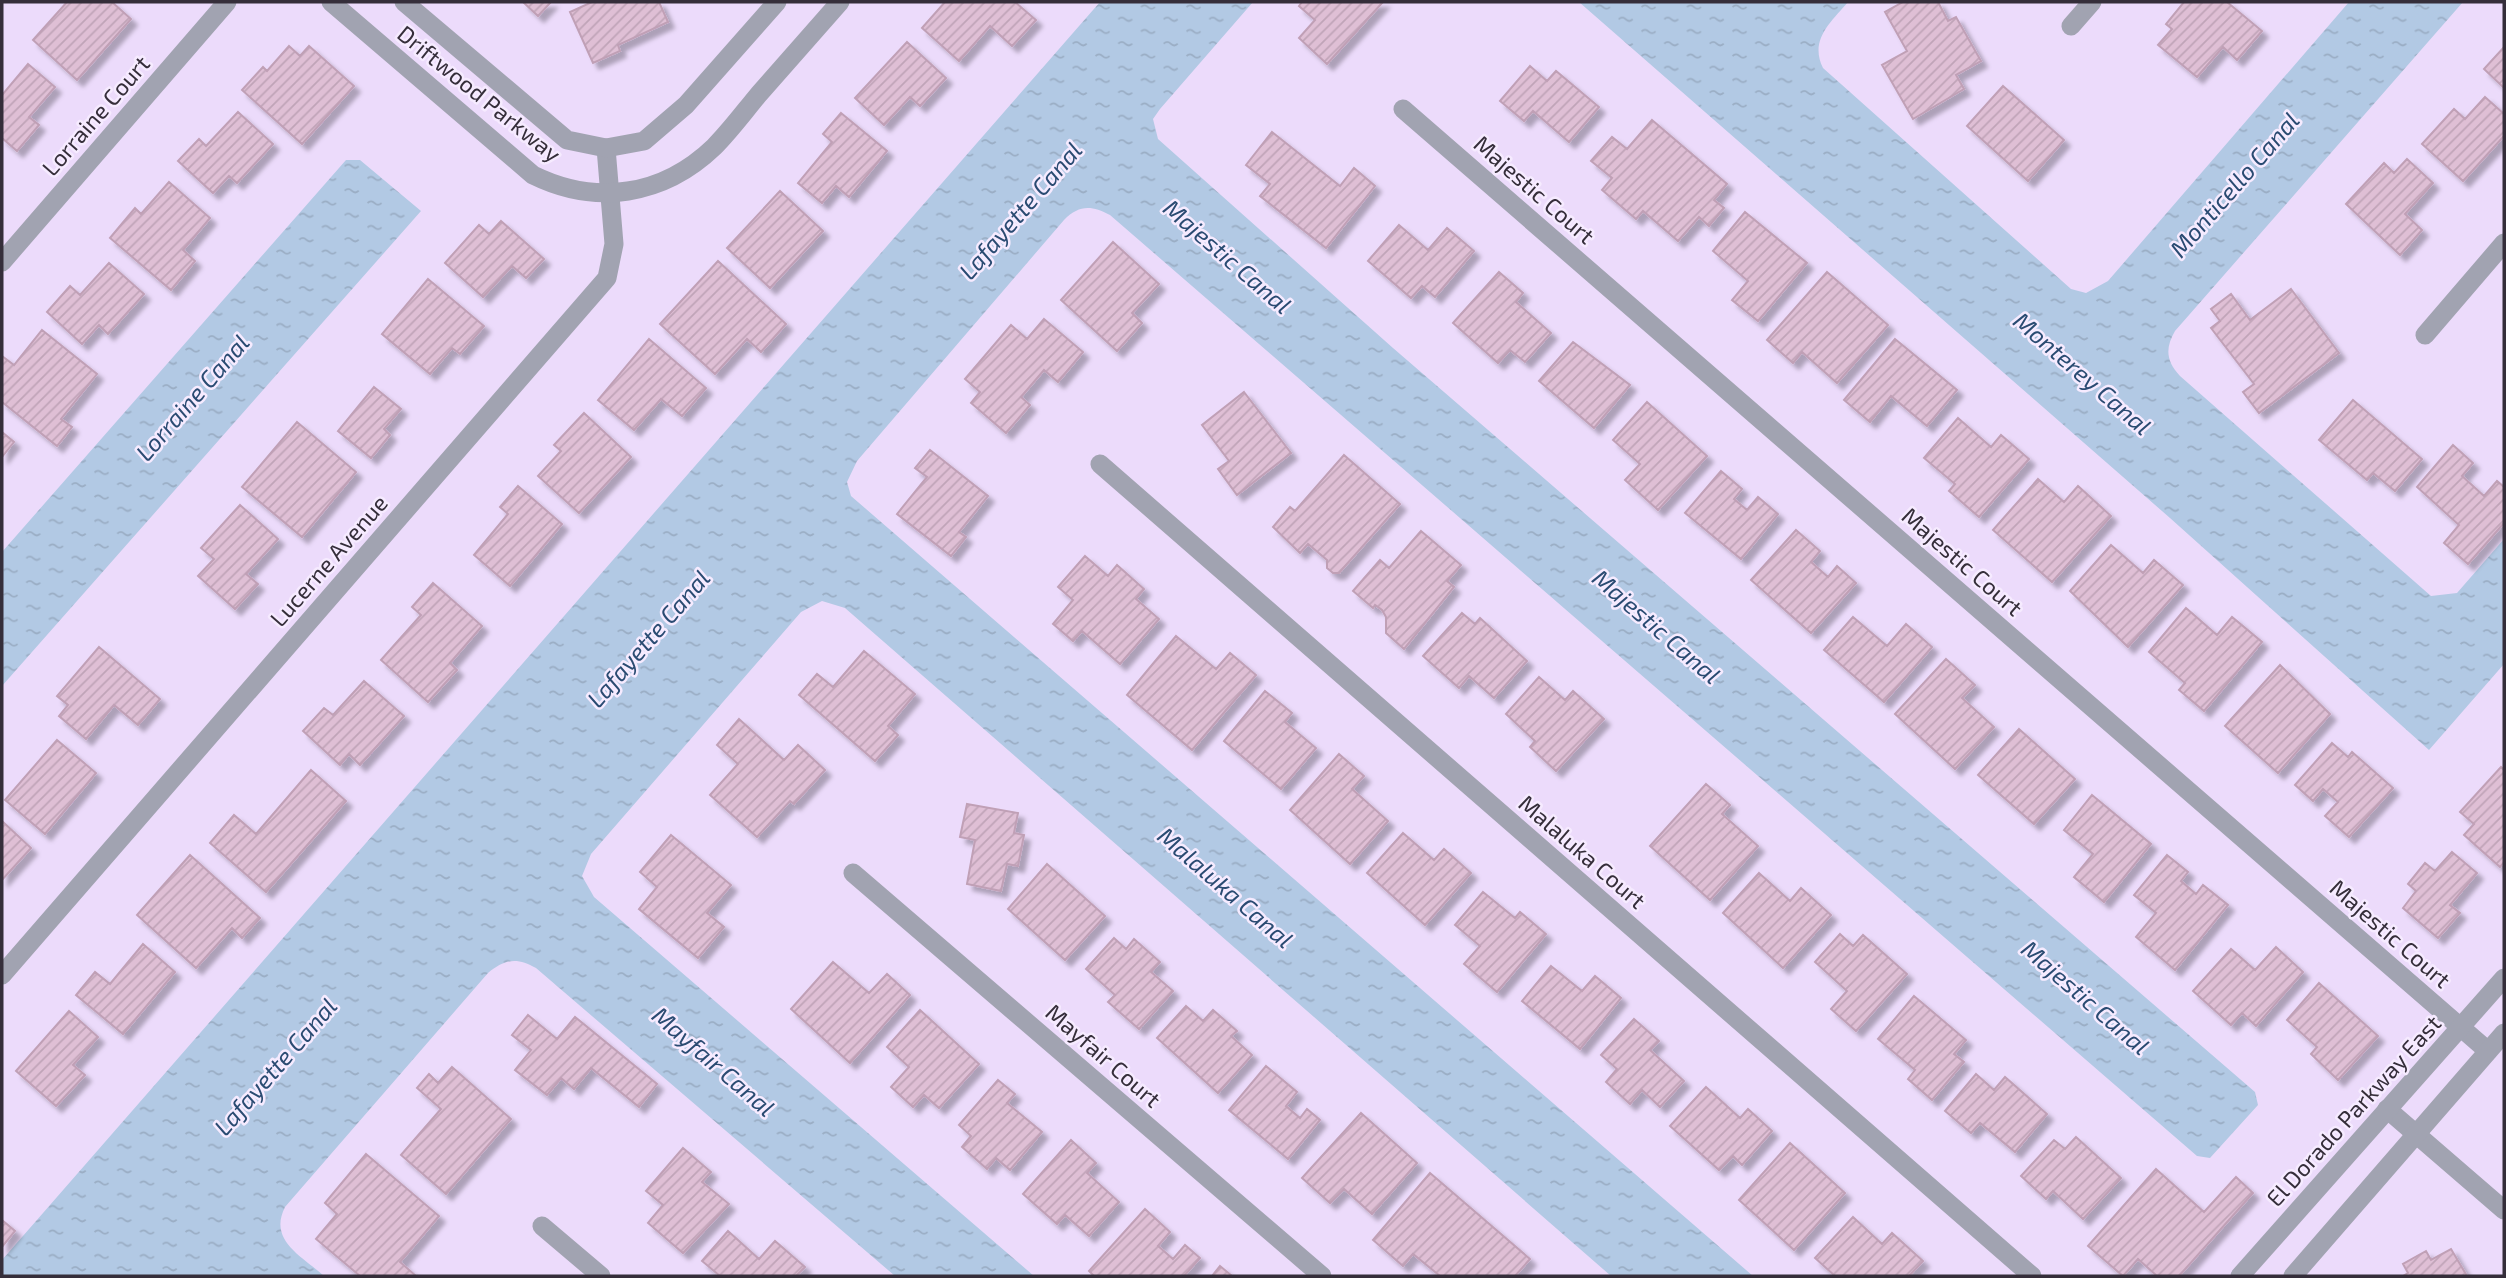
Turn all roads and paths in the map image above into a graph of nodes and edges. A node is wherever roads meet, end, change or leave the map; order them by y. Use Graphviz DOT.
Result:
graph roads {
  1 [pos="227,2"];
  2 [pos="331,2"];
  3 [pos="404,2"];
  4 [pos="777,2"];
  5 [pos="840,2"];
  6 [pos="2092,2"];
  7 [pos="2071,26"];
  8 [pos="1403,109"];
  9 [pos="606,148"];
  10 [pos="610,195"];
  11 [pos="2504,243"];
  12 [pos="2,262"];
  13 [pos="2425,335"];
  14 [pos="1100,464"];
  15 [pos="853,873"];
  16 [pos="2,975"];
  17 [pos="2504,978"];
  18 [pos="2460,1028"];
  19 [pos="2504,1033"];
  20 [pos="2488,1051"];
  21 [pos="2387,1109"];
  22 [pos="2417,1134"];
  23 [pos="2504,1210"];
  24 [pos="542,1226"];
  25 [pos="601,1276"];
  26 [pos="1322,1276"];
  27 [pos="2032,1276"];
  28 [pos="2240,1276"];
  29 [pos="2293,1276"];
  1 -- 12 [label="street, Lorraine Court"];
  2 -- 10 [label="street, Driftwood Parkway"];
  3 -- 9 [label="street, Driftwood Parkway"];
  4 -- 9 [label="street"];
  5 -- 10 [label="street"];
  6 -- 7 [label="street"];
  8 -- 18 [label="street, Majestic Court"];
  9 -- 10 [label="street, Lucerne Avenue"];
  10 -- 16 [label="street, Lucerne Avenue"];
  11 -- 13 [label="street"];
  14 -- 27 [label="street, Malaluka Court"];
  15 -- 26 [label="street, Mayfair Court"];
  17 -- 18 [label="street, El Dorado Parkway East"];
  18 -- 20 [label="street, Majestic Court"];
  18 -- 21 [label="street, El Dorado Parkway East"];
  19 -- 20 [label="street"];
  20 -- 22 [label="street"];
  21 -- 22 [label="street"];
  21 -- 28 [label="street, El Dorado Parkway East"];
  22 -- 23 [label="street"];
  22 -- 29 [label="street"];
  24 -- 25 [label="street"];
}
